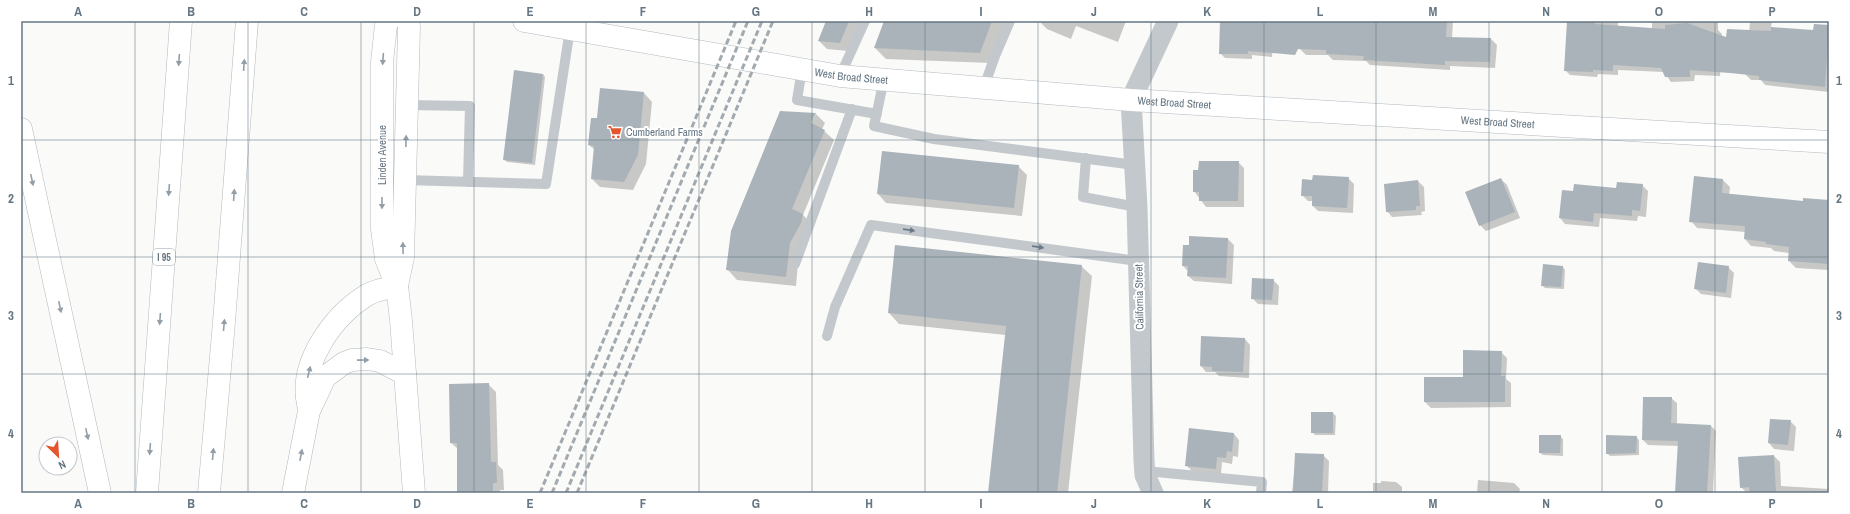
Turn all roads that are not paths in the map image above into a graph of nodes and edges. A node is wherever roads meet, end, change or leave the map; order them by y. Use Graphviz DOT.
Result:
graph roads {
  1 [pos="182,21"];
  2 [pos="247,21"];
  3 [pos="388,21"];
  4 [pos="408,21"];
  5 [pos="524,21"];
  6 [pos="865,21"];
  7 [pos="1010,21"];
  8 [pos="1168,21"];
  9 [pos="570,29"];
  10 [pos="802,69"];
  11 [pos="840,76"];
  12 [pos="884,79"];
  13 [pos="984,88"];
  14 [pos="1131,100"];
  15 [pos="406,105"];
  16 [pos="852,109"];
  17 [pos="877,114"];
  18 [pos="21,128"];
  19 [pos="1829,142"];
  20 [pos="1086,158"];
  21 [pos="1135,165"];
  22 [pos="405,180"];
  23 [pos="468,182"];
  24 [pos="1137,207"];
  25 [pos="1138,261"];
  26 [pos="795,264"];
  27 [pos="397,286"];
  28 [pos="827,336"];
  29 [pos="405,374"];
  30 [pos="309,411"];
  31 [pos="1145,471"];
  32 [pos="100,493"];
  33 [pos="147,493"];
  34 [pos="209,493"];
  35 [pos="293,493"];
  36 [pos="414,493"];
  37 [pos="1153,493"];
  38 [pos="1261,493"];
  1 -- 33 [label="main road, I 95, one-way"];
  34 -- 2 [label="main road, one-way"];
  3 -- 27 [label="main road, Linden Avenue, one-way"];
  4 -- 15 [label="main road, Linden Avenue"];
  5 -- 9 [label="main road, West Broad Street"];
  6 -- 11 [label="lane"];
  7 -- 13 [label="lane"];
  8 -- 14 [label="street"];
  9 -- 10 [label="main road, West Broad Street"];
  9 -- 23 [label="lane"];
  10 -- 11 [label="main road, West Broad Street"];
  10 -- 16 [label="lane"];
  11 -- 12 [label="main road, West Broad Street"];
  12 -- 13 [label="main road, West Broad Street"];
  12 -- 17 [label="lane"];
  13 -- 14 [label="main road, West Broad Street"];
  14 -- 19 [label="main road, West Broad Street"];
  14 -- 21 [label="street, California Street"];
  22 -- 15 [label="main road, Linden Avenue, one-way"];
  15 -- 23 [label="lane"];
  16 -- 17 [label="lane"];
  16 -- 26 [label="lane"];
  17 -- 20 [label="lane"];
  18 -- 32 [label="main road, one-way"];
  20 -- 21 [label="lane"];
  20 -- 24 [label="lane"];
  21 -- 24 [label="street, California Street"];
  22 -- 23 [label="lane"];
  27 -- 22 [label="main road, Linden Avenue, one-way"];
  24 -- 25 [label="street, California Street"];
  28 -- 25 [label="lane, one-way"];
  25 -- 31 [label="street, California Street"];
  27 -- 29 [label="main road, Linden Avenue"];
  30 -- 27 [label="main road, one-way"];
  30 -- 29 [label="main road, one-way"];
  29 -- 36 [label="main road, Linden Avenue"];
  35 -- 30 [label="main road, one-way"];
  31 -- 37 [label="street, California Street"];
  31 -- 38 [label="lane"];
}
